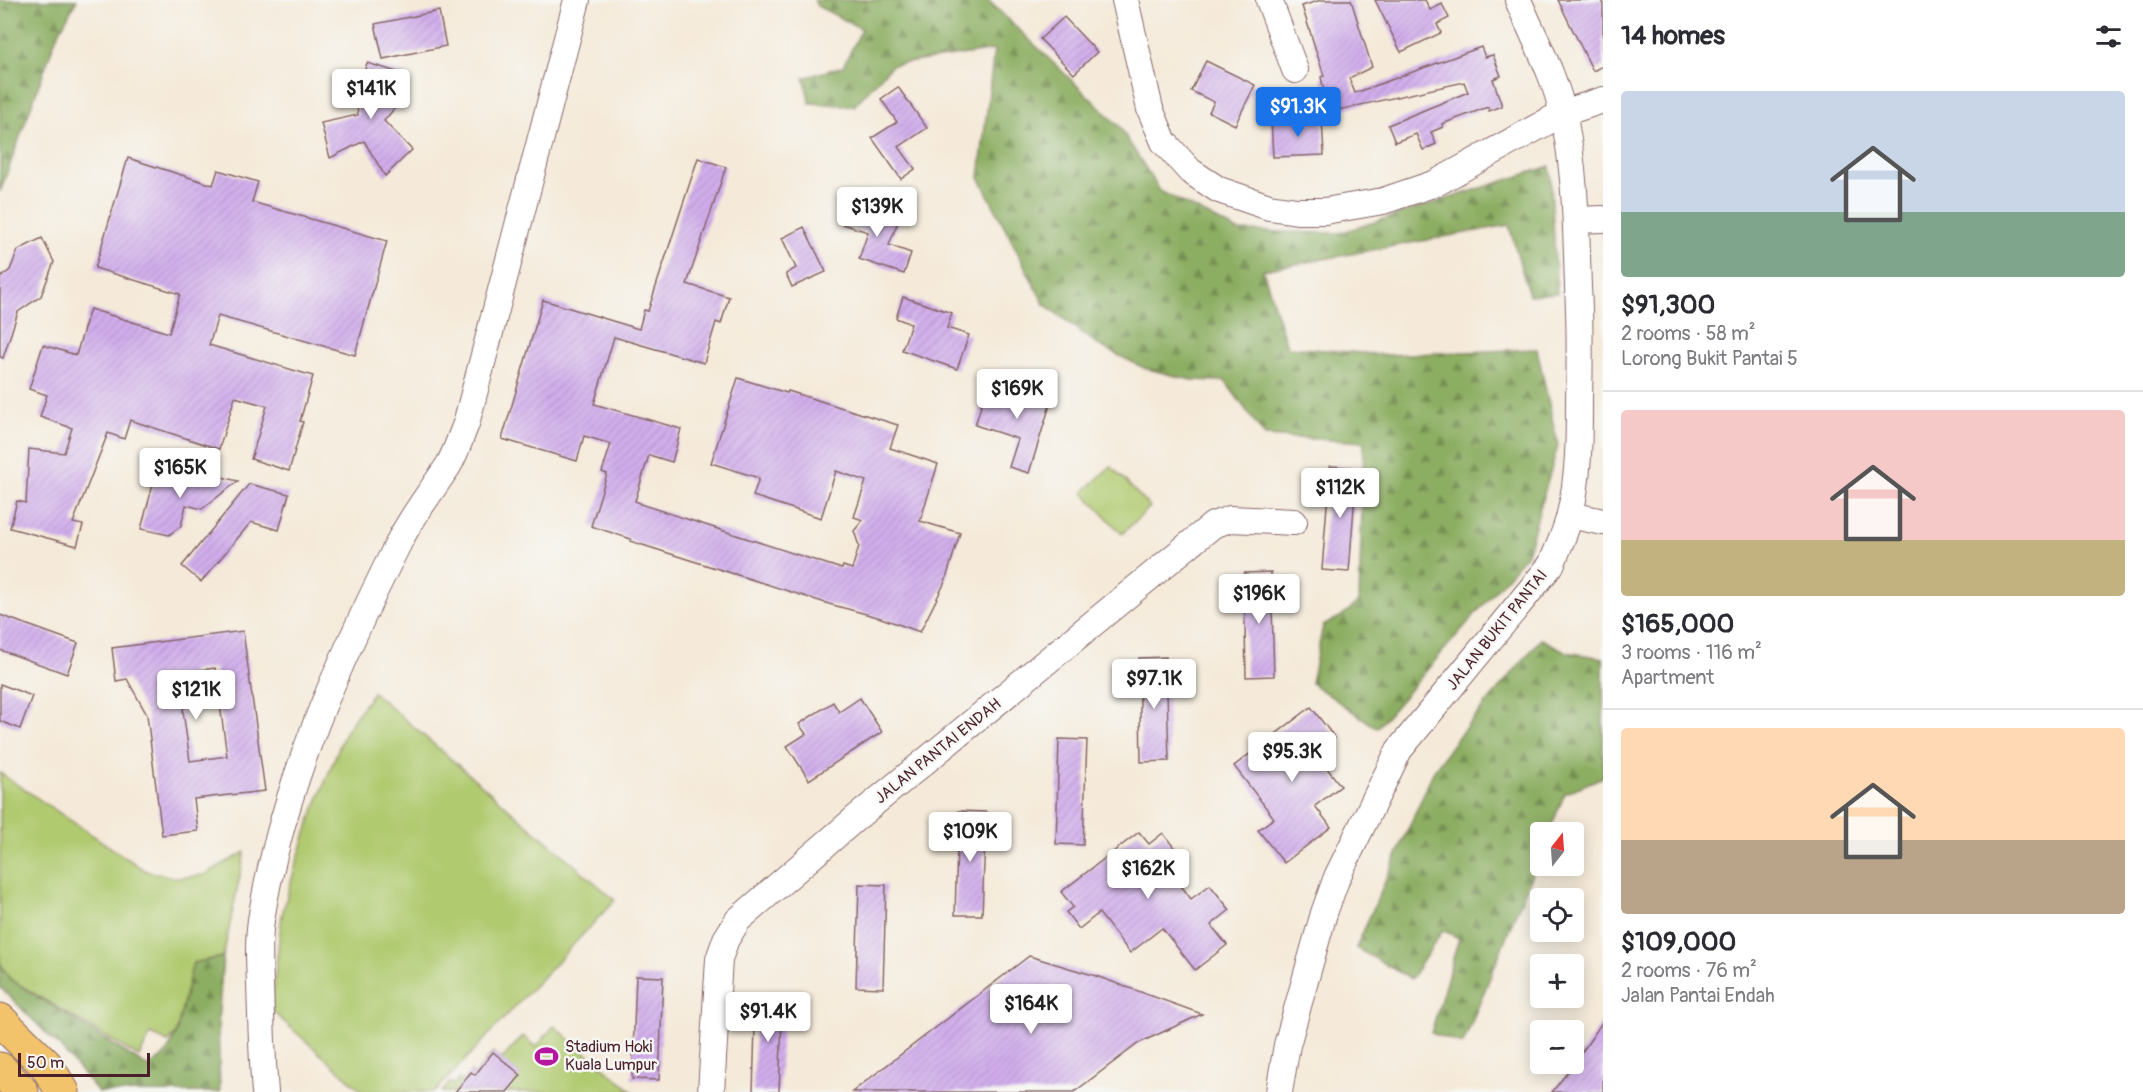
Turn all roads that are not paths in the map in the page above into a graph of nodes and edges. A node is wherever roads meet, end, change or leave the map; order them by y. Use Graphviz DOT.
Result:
graph roads {
  1 [pos="577,0"];
  2 [pos="1125,0"];
  3 [pos="1269,0"];
  4 [pos="1518,0"];
  5 [pos="1295,70"];
  6 [pos="1603,100"];
  7 [pos="1563,113"];
  8 [pos="1603,219"];
  9 [pos="1576,220"];
  10 [pos="1570,515"];
  11 [pos="1294,522"];
  12 [pos="1603,522"];
  13 [pos="0,1020"];
  14 [pos="0,1069"];
  15 [pos="22,1092"];
  16 [pos="63,1092"];
  17 [pos="265,1092"];
  18 [pos="711,1092"];
  19 [pos="1279,1092"];
  1 -- 17 [label="street"];
  2 -- 7 [label="street"];
  3 -- 5 [label="street"];
  4 -- 7 [label="street, JALAN BUKIT PANTAI"];
  6 -- 7 [label="street"];
  7 -- 9 [label="street, JALAN BUKIT PANTAI"];
  8 -- 9 [label="street"];
  9 -- 10 [label="street, JALAN BUKIT PANTAI"];
  10 -- 12 [label="street"];
  10 -- 19 [label="street, JALAN BUKIT PANTAI"];
  11 -- 18 [label="street, JALAN PANTAI ENDAH"];
  13 -- 16 [label="highway"];
  14 -- 15 [label="highway"];
}
